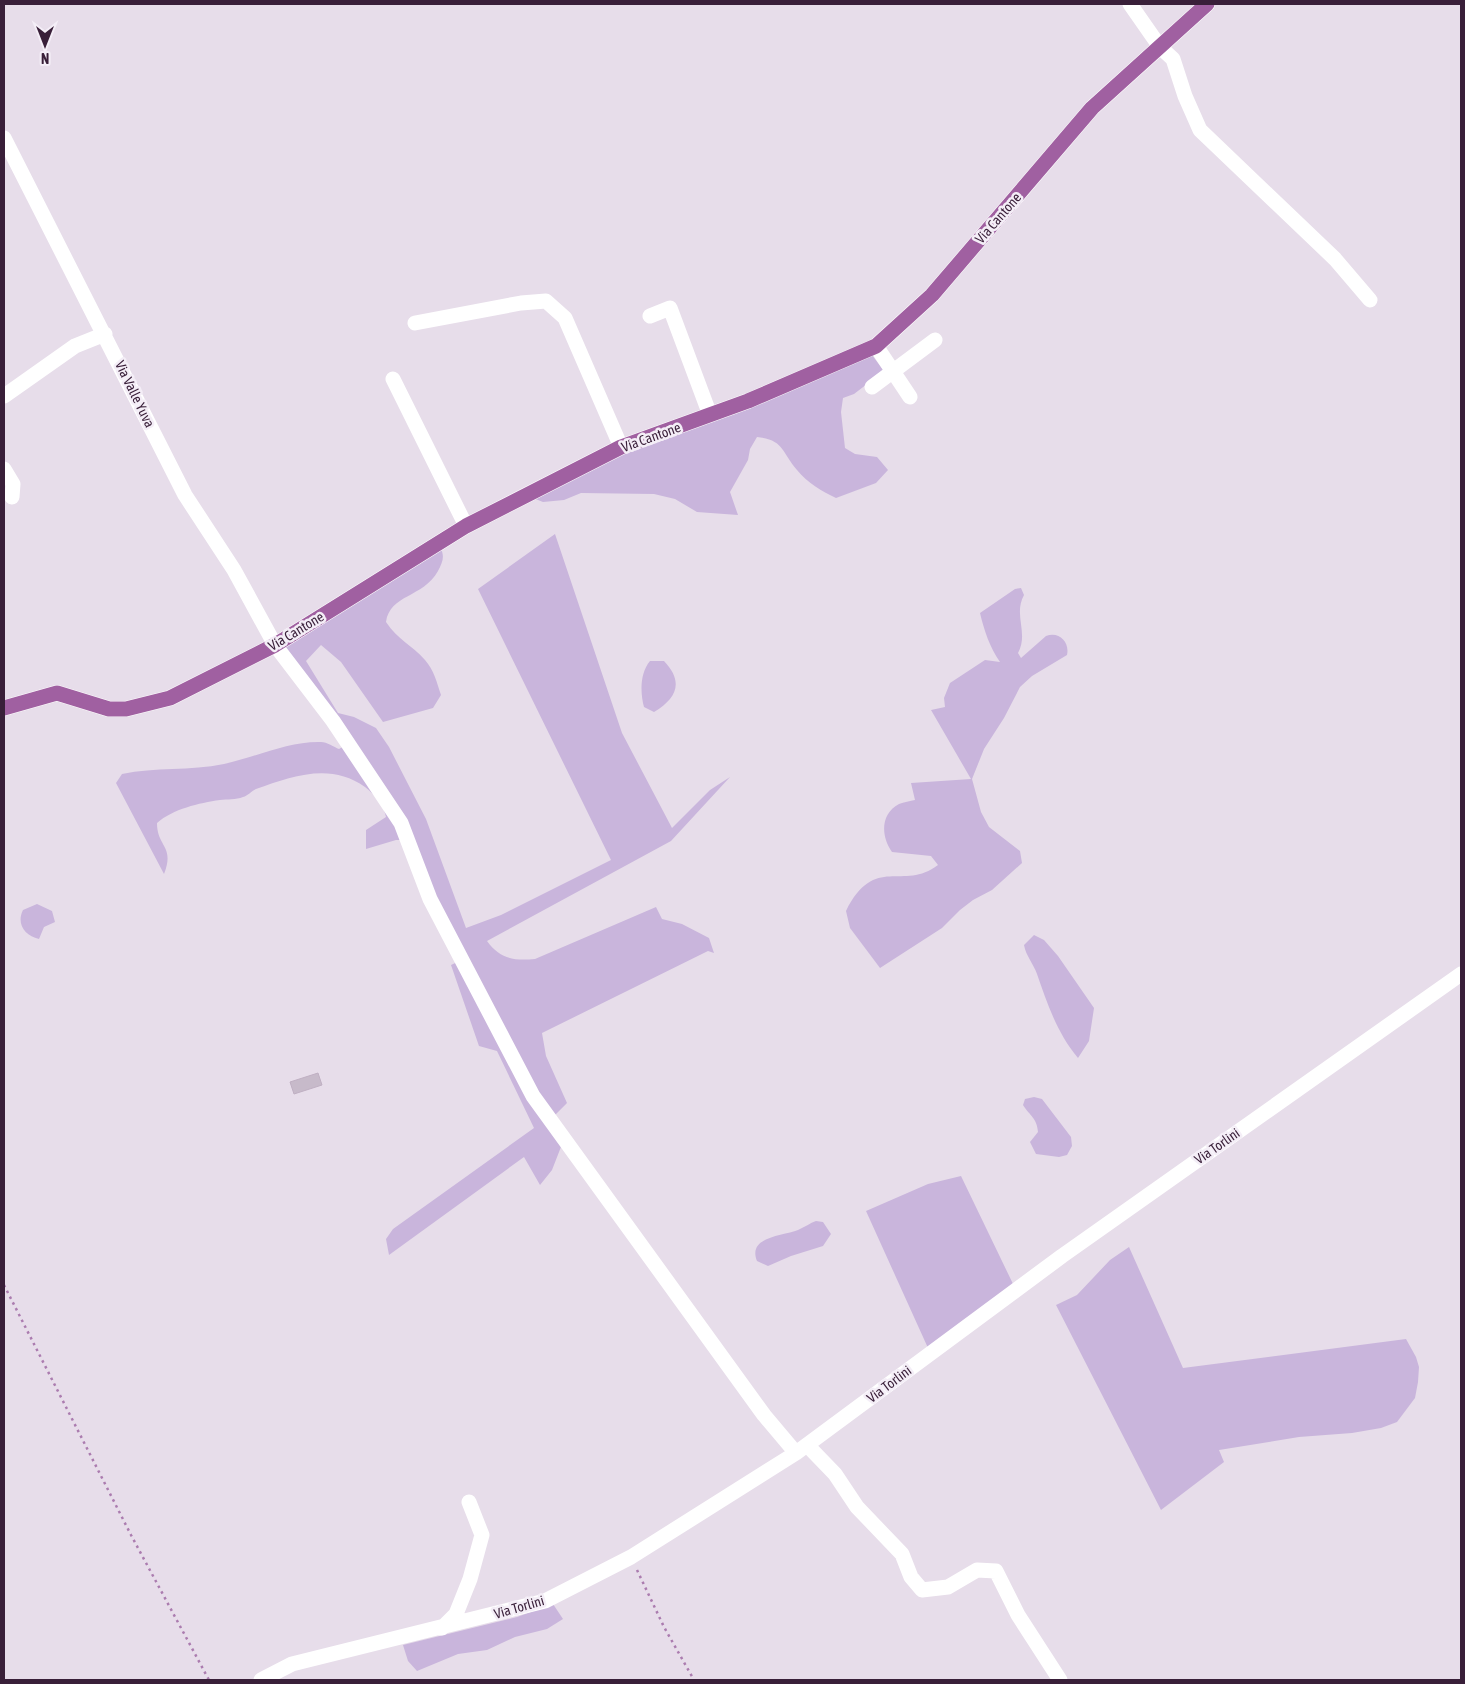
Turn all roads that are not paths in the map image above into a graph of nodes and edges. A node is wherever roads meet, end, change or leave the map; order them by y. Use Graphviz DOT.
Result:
graph roads {
  1 [pos="1130,4"];
  2 [pos="1207,4"];
  3 [pos="1160,47"];
  4 [pos="4,138"];
  5 [pos="1370,300"];
  6 [pos="650,316"];
  7 [pos="415,323"];
  8 [pos="105,334"];
  9 [pos="935,340"];
  10 [pos="876,346"];
  11 [pos="893,372"];
  12 [pos="392,379"];
  13 [pos="872,387"];
  14 [pos="4,396"];
  15 [pos="910,397"];
  16 [pos="710,415"];
  17 [pos="621,447"];
  18 [pos="4,469"];
  19 [pos="12,497"];
  20 [pos="466,526"];
  21 [pos="275,645"];
  22 [pos="4,708"];
  23 [pos="1461,974"];
  24 [pos="802,1449"];
  25 [pos="469,1502"];
  26 [pos="442,1628"];
  27 [pos="1057,1676"];
  28 [pos="262,1680"];
  1 -- 3 [label="street"];
  2 -- 3 [label="main road, Via Cantone"];
  3 -- 5 [label="street"];
  3 -- 10 [label="main road, Via Cantone"];
  4 -- 8 [label="street, Via Valle Yuva"];
  6 -- 16 [label="street"];
  7 -- 17 [label="street"];
  8 -- 14 [label="street"];
  8 -- 21 [label="street, Via Valle Yuva"];
  9 -- 11 [label="street"];
  10 -- 11 [label="street"];
  10 -- 16 [label="main road, Via Cantone"];
  11 -- 13 [label="street"];
  11 -- 15 [label="street"];
  12 -- 20 [label="street"];
  16 -- 17 [label="main road, Via Cantone"];
  17 -- 20 [label="main road, Via Cantone"];
  18 -- 19 [label="street"];
  20 -- 21 [label="main road, Via Cantone"];
  21 -- 22 [label="main road, Via Cantone"];
  21 -- 24 [label="street, Via Valle Yuva"];
  23 -- 24 [label="street, Via Torlini"];
  24 -- 26 [label="street, Via Torlini"];
  24 -- 27 [label="street, Via Valle Yuva"];
  25 -- 26 [label="street"];
  26 -- 28 [label="street, Via Torlini"];
}
